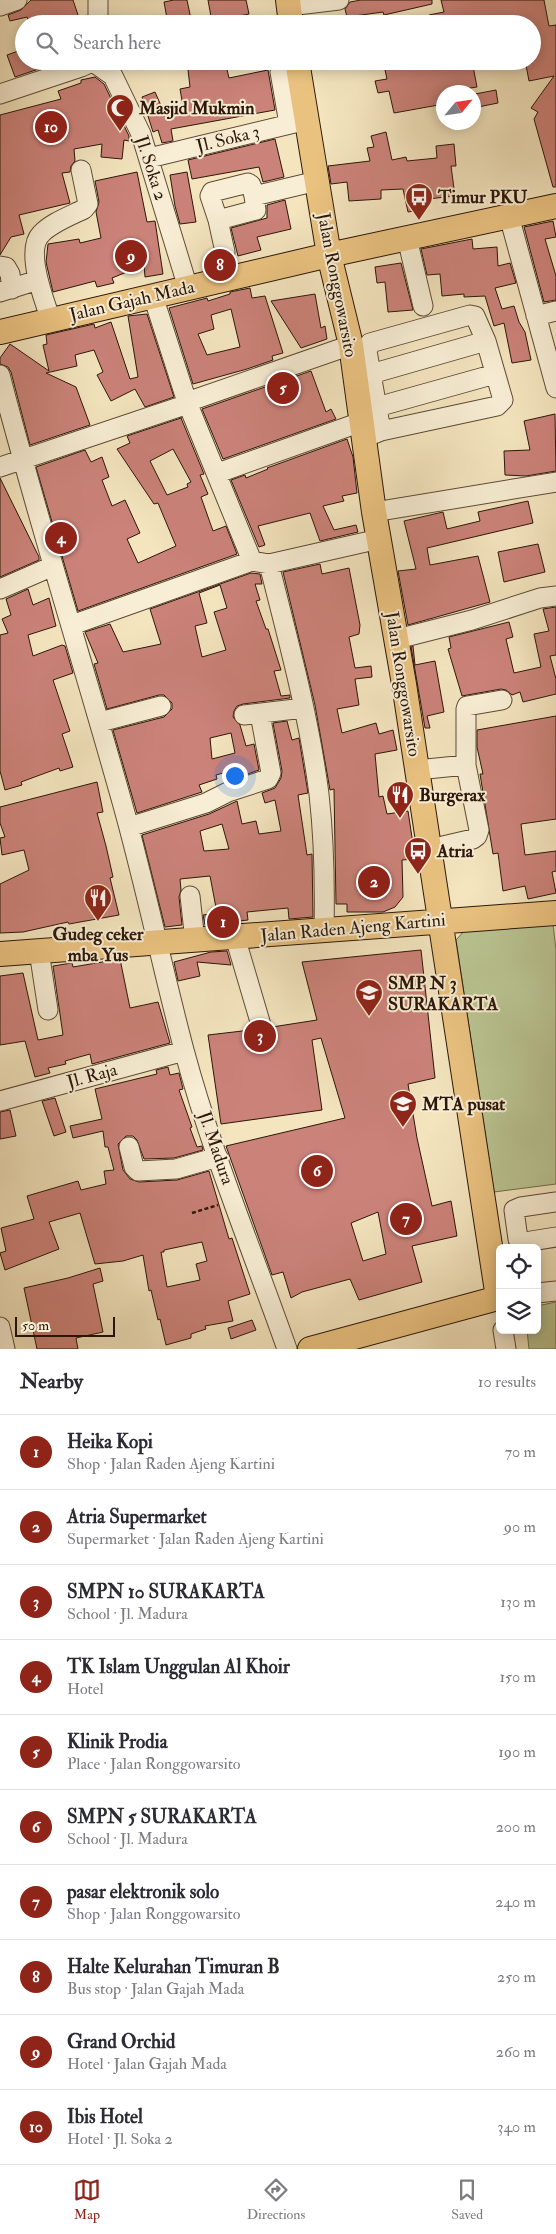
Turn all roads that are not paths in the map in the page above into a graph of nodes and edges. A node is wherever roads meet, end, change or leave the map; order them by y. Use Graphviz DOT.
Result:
graph roads {
  1 [pos="17,0"];
  2 [pos="98,0"];
  3 [pos="339,0"];
  4 [pos="0,6"];
  5 [pos="289,10"];
  6 [pos="98,15"];
  7 [pos="70,70"];
  8 [pos="106,70"];
  9 [pos="298,70"];
  10 [pos="0,94"];
  11 [pos="297,117"];
  12 [pos="149,158"];
  13 [pos="81,170"];
  14 [pos="317,181"];
  15 [pos="254,196"];
  16 [pos="556,206"];
  17 [pos="509,216"];
  18 [pos="218,220"];
  19 [pos="408,238"];
  20 [pos="225,252"];
  21 [pos="329,255"];
  22 [pos="0,266"];
  23 [pos="38,280"];
  24 [pos="188,288"];
  25 [pos="6,290"];
  26 [pos="153,296"];
  27 [pos="423,306"];
  28 [pos="556,311"];
  29 [pos="536,316"];
  30 [pos="51,320"];
  31 [pos="0,332"];
  32 [pos="486,341"];
  33 [pos="351,345"];
  34 [pos="371,374"];
  35 [pos="495,374"];
  36 [pos="0,375"];
  37 [pos="556,388"];
  38 [pos="188,403"];
  39 [pos="371,424"];
  40 [pos="22,460"];
  41 [pos="0,467"];
  42 [pos="218,473"];
  43 [pos="556,482"];
  44 [pos="374,512"];
  45 [pos="379,539"];
  46 [pos="260,563"];
  47 [pos="53,566"];
  48 [pos="0,589"];
  49 [pos="556,596"];
  50 [pos="72,625"];
  51 [pos="396,639"];
  52 [pos="502,700"];
  53 [pos="160,706"];
  54 [pos="304,708"];
  55 [pos="100,722"];
  56 [pos="466,764"];
  57 [pos="418,770"];
  58 [pos="129,827"];
  59 [pos="430,849"];
  60 [pos="190,896"];
  61 [pos="556,913"];
  62 [pos="441,921"];
  63 [pos="324,930"];
  64 [pos="235,937"];
  65 [pos="194,941"];
  66 [pos="158,944"];
  67 [pos="39,952"];
  68 [pos="0,954"];
  69 [pos="48,1010"];
  70 [pos="261,1025"];
  71 [pos="184,1051"];
  72 [pos="0,1101"];
  73 [pos="129,1147"];
  74 [pos="218,1157"];
  75 [pos="556,1202"];
  76 [pos="556,1237"];
  77 [pos="497,1289"];
  78 [pos="556,1291"];
  79 [pos="541,1293"];
  80 [pos="496,1303"];
  81 [pos="0,1327"];
  82 [pos="504,1334"];
  83 [pos="5,1349"];
  84 [pos="287,1349"];
  85 [pos="310,1349"];
  86 [pos="506,1349"];
  1 -- 4 [label="street"];
  2 -- 6 [label="street"];
  3 -- 5 [label="street"];
  7 -- 10 [label="street"];
  8 -- 12 [label="street, Jl. Soka 2"];
  9 -- 11 [label="main road, Jalan Ronggowarsito"];
  11 -- 12 [label="street, Jl. Soka 3"];
  11 -- 14 [label="main road, Jalan Ronggowarsito"];
  12 -- 24 [label="street, Jl. Soka 2"];
  13 -- 23 [label="street"];
  14 -- 15 [label="street"];
  14 -- 21 [label="main road, Jalan Ronggowarsito"];
  15 -- 18 [label="street"];
  15 -- 18 [label="street"];
  16 -- 17 [label="main road, Jalan Gajah Mada"];
  17 -- 19 [label="main road, Jalan Gajah Mada"];
  17 -- 29 [label="street"];
  18 -- 20 [label="street"];
  19 -- 21 [label="main road, Jalan Gajah Mada"];
  19 -- 27 [label="street"];
  21 -- 24 [label="main road, Jalan Gajah Mada"];
  21 -- 33 [label="main road, Jalan Ronggowarsito"];
  22 -- 25 [label="street"];
  23 -- 25 [label="street"];
  23 -- 30 [label="street"];
  24 -- 26 [label="main road, Jalan Gajah Mada"];
  26 -- 30 [label="main road, Jalan Gajah Mada"];
  26 -- 38 [label="street"];
  28 -- 29 [label="street"];
  29 -- 37 [label="street"];
  30 -- 31 [label="main road, Jalan Gajah Mada"];
  32 -- 34 [label="street"];
  32 -- 34 [label="street"];
  32 -- 35 [label="street"];
  33 -- 38 [label="street"];
  33 -- 39 [label="main road, Jalan Ronggowarsito"];
  34 -- 39 [label="street"];
  35 -- 39 [label="street"];
  35 -- 39 [label="street"];
  36 -- 40 [label="street, Jl. Madura"];
  38 -- 40 [label="street"];
  38 -- 42 [label="street"];
  39 -- 42 [label="street"];
  39 -- 44 [label="main road, Jalan Ronggowarsito"];
  40 -- 41 [label="street"];
  40 -- 47 [label="street, Jl. Madura"];
  42 -- 46 [label="street"];
  43 -- 44 [label="street"];
  44 -- 45 [label="main road, Jalan Ronggowarsito"];
  45 -- 46 [label="street"];
  45 -- 51 [label="main road, Jalan Ronggowarsito"];
  46 -- 50 [label="street"];
  46 -- 54 [label="street"];
  47 -- 48 [label="street"];
  47 -- 50 [label="street, Jl. Madura"];
  49 -- 51 [label="street"];
  50 -- 55 [label="street, Jl. Madura"];
  51 -- 57 [label="main road, Jalan Ronggowarsito"];
  52 -- 56 [label="street"];
  53 -- 55 [label="street"];
  54 -- 58 [label="street"];
  54 -- 63 [label="street"];
  55 -- 58 [label="street, Jl. Madura"];
  56 -- 57 [label="street"];
  56 -- 59 [label="street"];
  57 -- 59 [label="main road, Jalan Ronggowarsito"];
  58 -- 66 [label="street, Jl. Madura"];
  59 -- 62 [label="main road, Jalan Ronggowarsito"];
  60 -- 65 [label="street"];
  61 -- 62 [label="main road, Jalan Raden Ajeng Kartini"];
  62 -- 63 [label="main road, Jalan Raden Ajeng Kartini"];
  62 -- 77 [label="main road, Jalan Ronggowarsito"];
  63 -- 64 [label="main road, Jalan Raden Ajeng Kartini"];
  64 -- 65 [label="main road, Jalan Raden Ajeng Kartini"];
  64 -- 70 [label="street"];
  65 -- 66 [label="main road, Jalan Raden Ajeng Kartini"];
  66 -- 67 [label="main road, Jalan Raden Ajeng Kartini"];
  66 -- 71 [label="street, Jl. Madura"];
  67 -- 68 [label="main road, Jalan Raden Ajeng Kartini"];
  67 -- 69 [label="street"];
  71 -- 72 [label="street, Jl. Raja"];
  71 -- 74 [label="street, Jl. Madura"];
  73 -- 74 [label="street"];
  74 -- 84 [label="street, Jl. Madura"];
  75 -- 76 [label="street"];
  78 -- 79 [label="street"];
  80 -- 85 [label="main road"];
  81 -- 83 [label="street"];
  82 -- 86 [label="street"];
}
